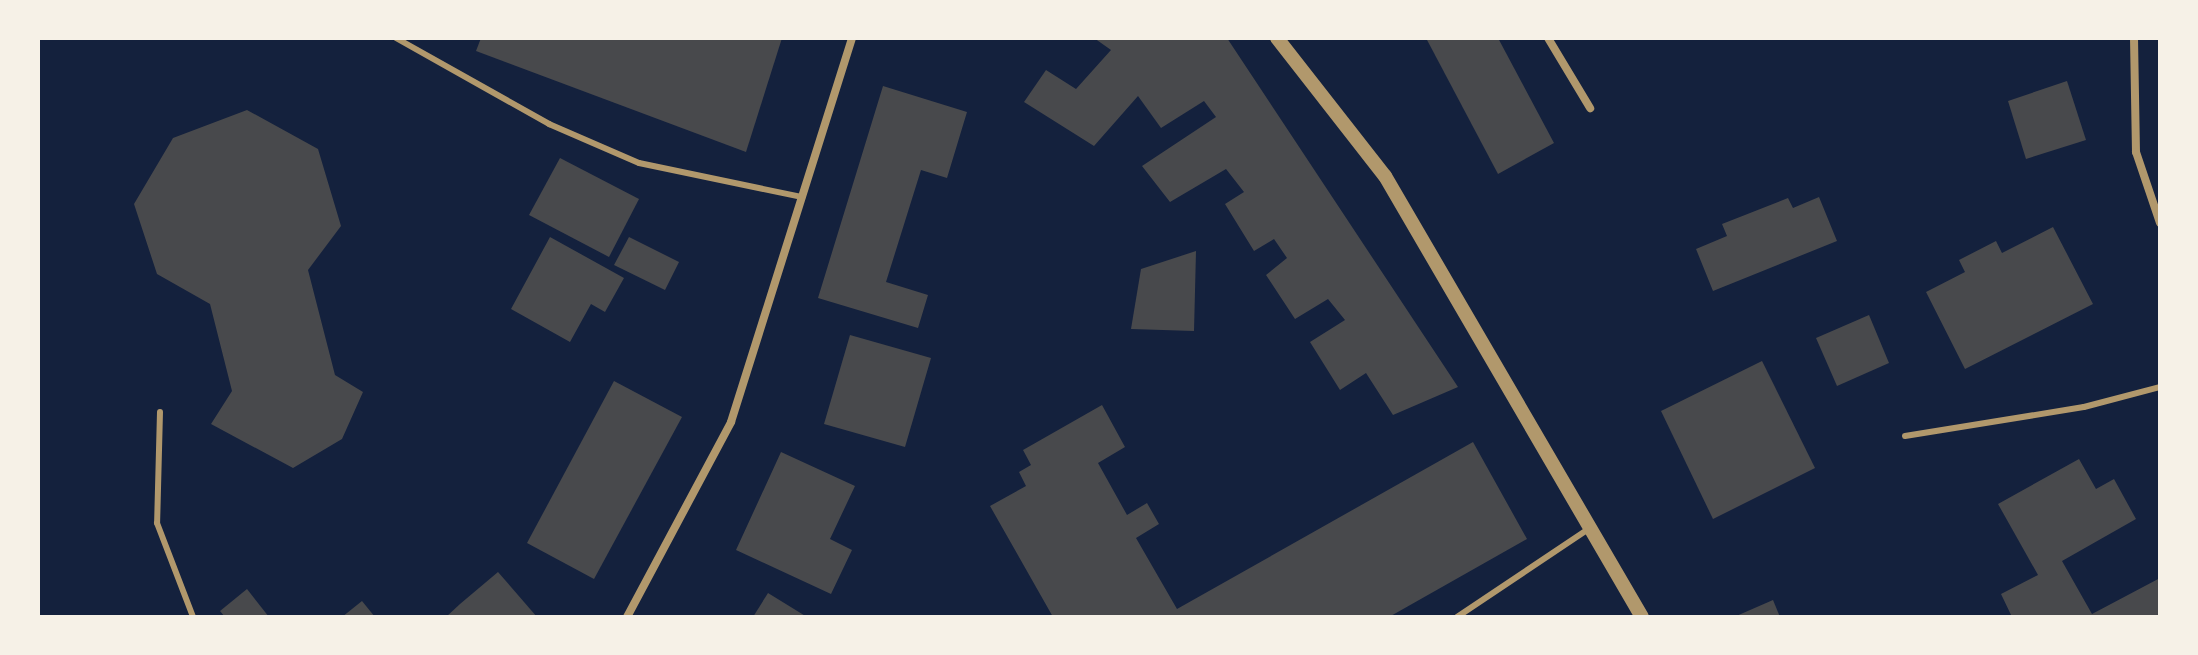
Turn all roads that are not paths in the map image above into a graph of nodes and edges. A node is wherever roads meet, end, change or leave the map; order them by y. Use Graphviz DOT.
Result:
graph roads {
  1 [pos="396,38"];
  2 [pos="852,38"];
  3 [pos="1277,38"];
  4 [pos="1548,38"];
  5 [pos="2134,38"];
  6 [pos="1590,108"];
  7 [pos="802,197"];
  8 [pos="2160,223"];
  9 [pos="2160,387"];
  10 [pos="160,412"];
  11 [pos="1905,436"];
  12 [pos="1590,528"];
  13 [pos="1636,615"];
  14 [pos="193,617"];
  15 [pos="627,617"];
  16 [pos="1457,617"];
  1 -- 7 [label="lane"];
  2 -- 7 [label="street"];
  3 -- 12 [label="street"];
  4 -- 6 [label="street"];
  5 -- 8 [label="street"];
  7 -- 15 [label="street"];
  9 -- 11 [label="lane"];
  10 -- 14 [label="lane"];
  12 -- 13 [label="street"];
  12 -- 16 [label="lane"];
}
